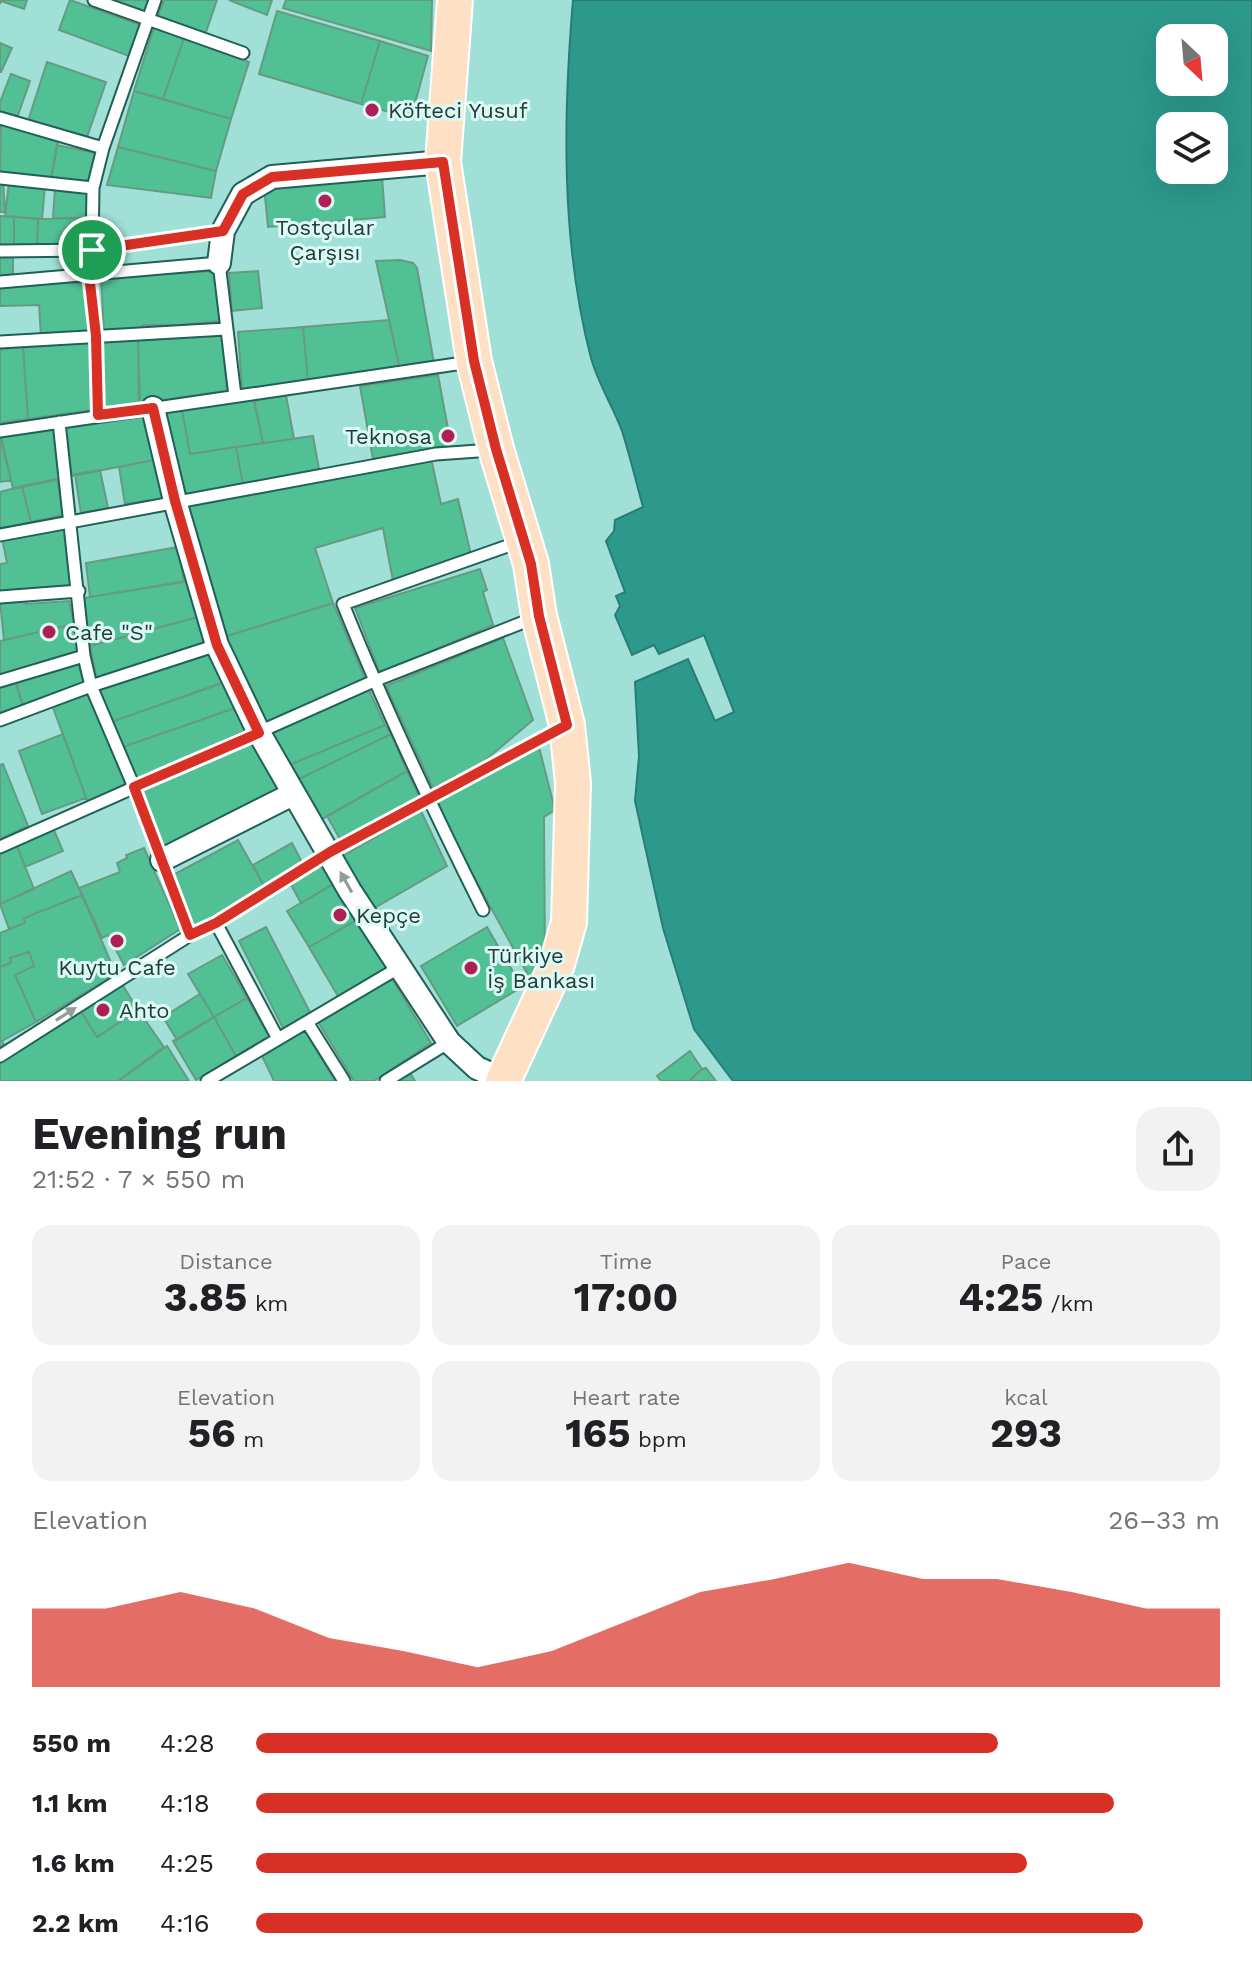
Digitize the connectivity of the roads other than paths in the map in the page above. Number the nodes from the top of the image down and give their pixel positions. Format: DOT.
graph roads {
  1 [pos="94,0"];
  2 [pos="155,0"];
  3 [pos="455,0"];
  4 [pos="148,20"];
  5 [pos="243,53"];
  6 [pos="0,118"];
  7 [pos="103,148"];
  8 [pos="443,162"];
  9 [pos="0,178"];
  10 [pos="93,188"];
  11 [pos="223,231"];
  12 [pos="92,250"];
  13 [pos="0,251"];
  14 [pos="219,263"];
  15 [pos="89,274"];
  16 [pos="0,282"];
  17 [pos="226,329"];
  18 [pos="96,336"];
  19 [pos="0,342"];
  20 [pos="474,361"];
  21 [pos="235,396"];
  22 [pos="153,408"];
  23 [pos="98,415"];
  24 [pos="59,422"];
  25 [pos="0,431"];
  26 [pos="496,449"];
  27 [pos="175,501"];
  28 [pos="71,520"];
  29 [pos="0,535"];
  30 [pos="522,541"];
  31 [pos="79,591"];
  32 [pos="0,597"];
  33 [pos="539,616"];
  34 [pos="217,645"];
  35 [pos="84,656"];
  36 [pos="0,681"];
  37 [pos="374,681"];
  38 [pos="91,686"];
  39 [pos="0,720"];
  40 [pos="567,725"];
  41 [pos="259,733"];
  42 [pos="134,787"];
  43 [pos="293,794"];
  44 [pos="429,801"];
  45 [pos="0,847"];
  46 [pos="330,852"];
  47 [pos="162,860"];
  48 [pos="483,910"];
  49 [pos="216,923"];
  50 [pos="190,935"];
  51 [pos="400,967"];
  52 [pos="307,1022"];
  53 [pos="277,1037"];
  54 [pos="449,1042"];
  55 [pos="0,1056"];
  56 [pos="503,1080"];
  57 [pos="207,1081"];
  58 [pos="344,1081"];
  59 [pos="386,1081"];
  1 -- 4 [label="lane"];
  2 -- 4 [label="lane"];
  3 -- 8 [label="main road"];
  4 -- 5 [label="lane"];
  4 -- 7 [label="lane"];
  6 -- 7 [label="lane"];
  7 -- 10 [label="lane"];
  8 -- 11 [label="street"];
  8 -- 20 [label="main road"];
  9 -- 10 [label="lane"];
  10 -- 12 [label="lane"];
  11 -- 12 [label="lane"];
  11 -- 14 [label="street"];
  12 -- 13 [label="lane"];
  12 -- 15 [label="lane"];
  14 -- 15 [label="lane"];
  14 -- 17 [label="lane"];
  15 -- 16 [label="lane"];
  15 -- 18 [label="lane"];
  17 -- 18 [label="lane"];
  17 -- 21 [label="lane"];
  18 -- 19 [label="lane"];
  18 -- 23 [label="lane"];
  20 -- 21 [label="lane"];
  20 -- 26 [label="main road"];
  21 -- 22 [label="lane"];
  22 -- 23 [label="lane"];
  22 -- 27 [label="street"];
  23 -- 24 [label="lane"];
  24 -- 25 [label="lane"];
  24 -- 28 [label="lane"];
  26 -- 27 [label="lane"];
  26 -- 30 [label="main road"];
  27 -- 28 [label="lane"];
  27 -- 34 [label="street"];
  28 -- 29 [label="lane"];
  28 -- 31 [label="lane"];
  30 -- 33 [label="main road"];
  30 -- 37 [label="lane"];
  31 -- 32 [label="lane"];
  31 -- 35 [label="lane"];
  33 -- 37 [label="lane"];
  33 -- 40 [label="main road"];
  34 -- 38 [label="lane"];
  34 -- 41 [label="street"];
  35 -- 36 [label="lane"];
  35 -- 38 [label="lane"];
  37 -- 41 [label="lane"];
  37 -- 44 [label="lane"];
  38 -- 39 [label="lane"];
  38 -- 42 [label="lane"];
  40 -- 44 [label="lane"];
  40 -- 56 [label="main road"];
  41 -- 42 [label="lane"];
  41 -- 43 [label="street"];
  42 -- 45 [label="lane"];
  42 -- 47 [label="lane"];
  43 -- 46 [label="street"];
  43 -- 47 [label="street"];
  44 -- 46 [label="lane"];
  44 -- 48 [label="lane"];
  46 -- 49 [label="lane"];
  51 -- 46 [label="street, one-way"];
  47 -- 50 [label="lane"];
  49 -- 50 [label="lane"];
  49 -- 53 [label="lane"];
  55 -- 50 [label="lane, one-way"];
  51 -- 52 [label="lane"];
  51 -- 54 [label="street"];
  52 -- 53 [label="lane"];
  52 -- 58 [label="lane"];
  53 -- 57 [label="lane"];
  54 -- 56 [label="street"];
  54 -- 59 [label="lane"];
}
